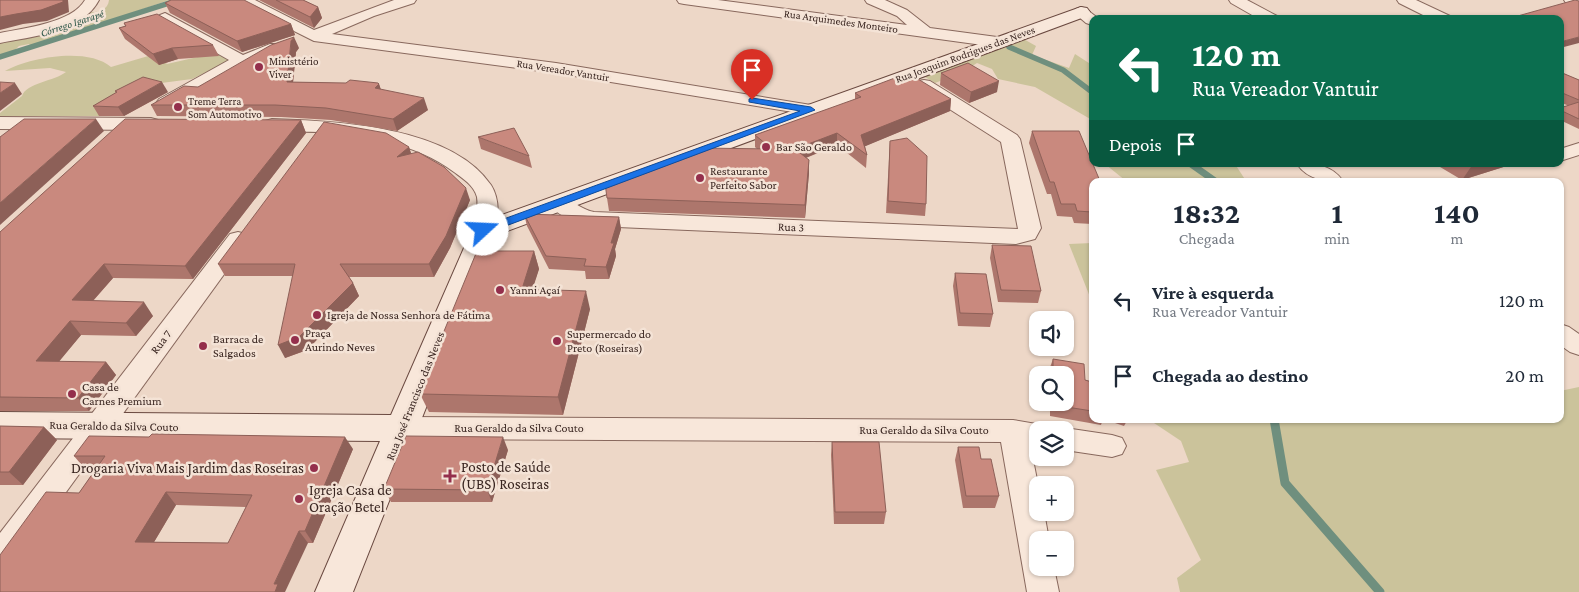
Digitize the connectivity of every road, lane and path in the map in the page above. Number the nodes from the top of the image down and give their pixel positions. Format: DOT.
graph roads {
  1 [pos="92,0"];
  2 [pos="243,0"];
  3 [pos="409,0"];
  4 [pos="684,0"];
  5 [pos="872,0"];
  6 [pos="892,0"];
  7 [pos="1062,0"];
  8 [pos="1236,0"];
  9 [pos="1404,0"];
  10 [pos="1571,0"];
  11 [pos="1579,3"];
  12 [pos="902,14"];
  13 [pos="1264,15"];
  14 [pos="1436,15"];
  15 [pos="1087,16"];
  16 [pos="165,18"];
  17 [pos="926,33"];
  18 [pos="314,36"];
  19 [pos="0,38"];
  20 [pos="997,42"];
  21 [pos="242,61"];
  22 [pos="907,74"];
  23 [pos="811,110"];
  24 [pos="0,123"];
  25 [pos="128,124"];
  26 [pos="168,124"];
  27 [pos="257,125"];
  28 [pos="323,126"];
  29 [pos="105,143"];
  30 [pos="306,149"];
  31 [pos="1579,149"];
  32 [pos="1564,154"];
  33 [pos="1312,167"];
  34 [pos="1328,178"];
  35 [pos="559,203"];
  36 [pos="253,219"];
  37 [pos="483,230"];
  38 [pos="1564,336"];
  39 [pos="1579,346"];
  40 [pos="0,425"];
  41 [pos="98,426"];
  42 [pos="402,428"];
  43 [pos="1025,433"];
  44 [pos="1074,440"];
  45 [pos="1112,446"];
  46 [pos="1035,531"];
  47 [pos="0,558"];
  48 [pos="1040,576"];
  49 [pos="334,592"];
  50 [pos="1043,592"];
  1 -- 19 [label="street"];
  2 -- 18 [label="street"];
  3 -- 18 [label="street"];
  4 -- 17 [label="street, Rua Arquimedes Monteiro"];
  5 -- 12 [label="street"];
  6 -- 12 [label="street"];
  7 -- 15 [label="street"];
  8 -- 13 [label="street"];
  9 -- 14 [label="street"];
  10 -- 11 [label="street"];
  12 -- 17 [label="street"];
  15 -- 20 [label="street, Rua Joaquim Rodrigues das Neves"];
  16 -- 21 [label="street"];
  17 -- 20 [label="street, Rua Arquimedes Monteiro"];
  18 -- 21 [label="street"];
  18 -- 23 [label="street, Rua Vereador Vantuir"];
  20 -- 22 [label="street, Rua Joaquim Rodrigues das Neves"];
  21 -- 25 [label="street"];
  22 -- 23 [label="street, Rua Joaquim Rodrigues das Neves"];
  22 -- 35 [label="street, Rua 3"];
  23 -- 35 [label="street, Rua Joaquim Rodrigues das Neves"];
  24 -- 25 [label="street"];
  25 -- 26 [label="street"];
  25 -- 29 [label="street"];
  27 -- 28 [label="street, Rua José Francisco das Neves"];
  28 -- 30 [label="street"];
  28 -- 37 [label="street, Rua José Francisco das Neves"];
  31 -- 32 [label="street"];
  33 -- 34 [label="street"];
  35 -- 37 [label="street, Rua Joaquim Rodrigues das Neves"];
  36 -- 41 [label="street, Rua 7"];
  37 -- 42 [label="street, Rua José Francisco das Neves"];
  38 -- 39 [label="street"];
  40 -- 41 [label="street, Rua Geraldo da Silva Couto"];
  41 -- 42 [label="street, Rua Geraldo da Silva Couto"];
  41 -- 47 [label="street, Rua 7"];
  42 -- 43 [label="street, Rua Geraldo da Silva Couto"];
  42 -- 49 [label="street, Rua José Francisco das Neves"];
  43 -- 46 [label="street"];
  44 -- 45 [label="street"];
  48 -- 50 [label="street"];
}
